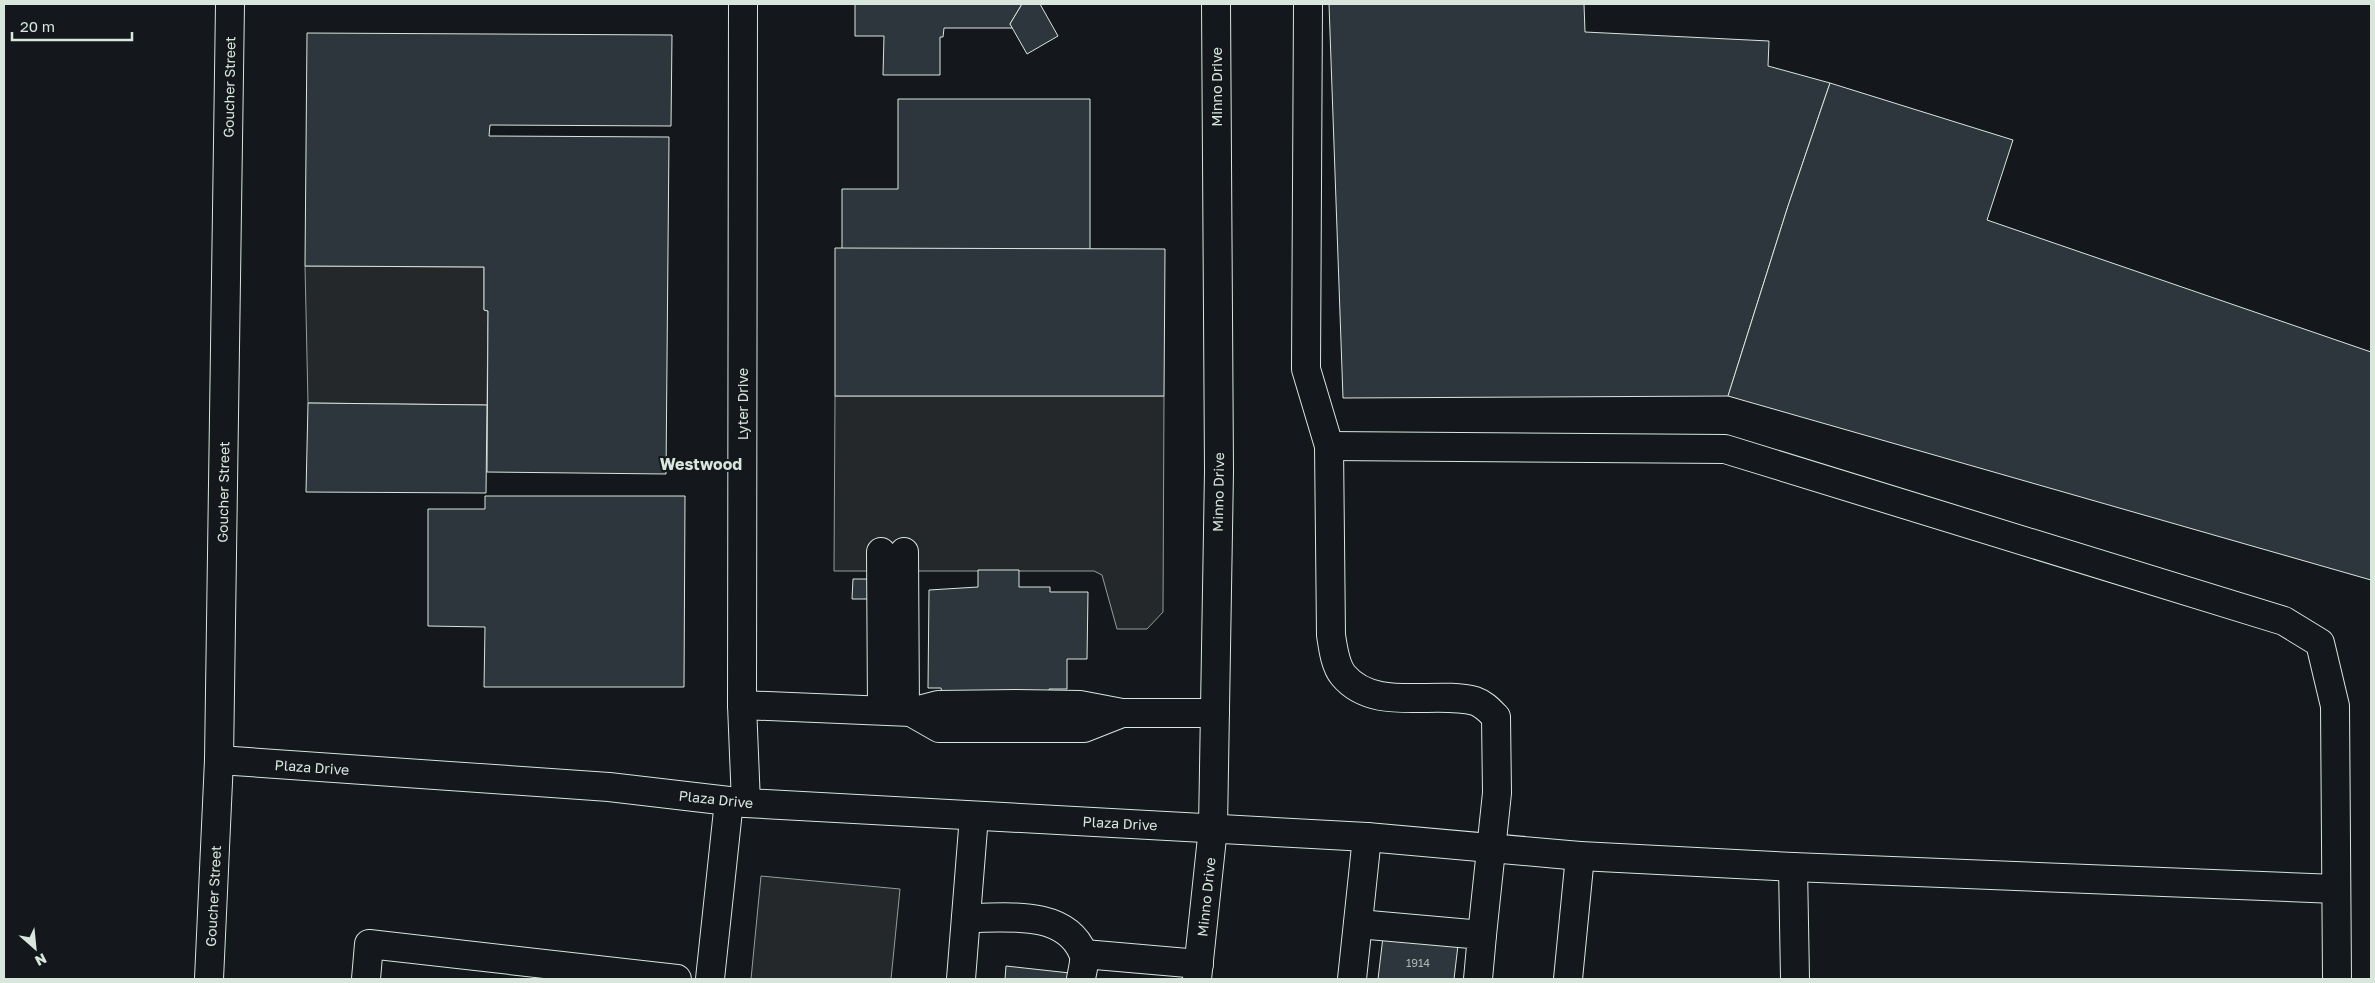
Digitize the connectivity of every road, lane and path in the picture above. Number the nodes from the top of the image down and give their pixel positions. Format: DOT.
graph roads {
  1 [pos="230,4"];
  2 [pos="743,4"];
  3 [pos="1216,4"];
  4 [pos="1308,4"];
  5 [pos="1329,446"];
  6 [pos="892,552"];
  7 [pos="742,705"];
  8 [pos="899,711"];
  9 [pos="1215,713"];
  10 [pos="219,760"];
  11 [pos="738,802"];
  12 [pos="974,816"];
  13 [pos="1213,828"];
  14 [pos="1367,837"];
  15 [pos="1492,847"];
  16 [pos="1580,856"];
  17 [pos="1794,867"];
  18 [pos="2336,889"];
  19 [pos="966,918"];
  20 [pos="1358,924"];
  21 [pos="1482,935"];
  22 [pos="1095,967"];
  23 [pos="1198,972"];
  24 [pos="209,979"];
  25 [pos="366,979"];
  26 [pos="677,979"];
  27 [pos="710,979"];
  28 [pos="961,979"];
  29 [pos="1352,979"];
  30 [pos="1478,979"];
  31 [pos="1568,979"];
  32 [pos="1795,979"];
  33 [pos="2338,979"];
  1 -- 10 [label="street, Goucher Street"];
  2 -- 7 [label="street, Lyter Drive"];
  3 -- 9 [label="street, Minno Drive"];
  4 -- 5 [label="street"];
  5 -- 15 [label="street"];
  5 -- 18 [label="street"];
  6 -- 8 [label="street"];
  7 -- 8 [label="street"];
  7 -- 11 [label="street, Lyter Drive"];
  8 -- 9 [label="street"];
  9 -- 13 [label="street, Minno Drive"];
  10 -- 11 [label="street, Plaza Drive"];
  10 -- 24 [label="street, Goucher Street"];
  11 -- 12 [label="street, Plaza Drive"];
  11 -- 27 [label="street, Lyter Drive"];
  12 -- 13 [label="street, Plaza Drive"];
  12 -- 19 [label="street"];
  13 -- 14 [label="street, Plaza Drive"];
  13 -- 23 [label="street, Minno Drive"];
  14 -- 15 [label="street, Plaza Drive"];
  14 -- 20 [label="street"];
  15 -- 16 [label="street, Plaza Drive"];
  15 -- 21 [label="street"];
  16 -- 17 [label="street, Plaza Drive"];
  16 -- 31 [label="street"];
  17 -- 18 [label="street, Plaza Drive"];
  17 -- 32 [label="street"];
  18 -- 33 [label="street"];
  19 -- 22 [label="street"];
  19 -- 28 [label="street"];
  20 -- 21 [label="street"];
  20 -- 29 [label="street"];
  21 -- 30 [label="street"];
  22 -- 23 [label="street"];
  25 -- 26 [label="street"];
}
